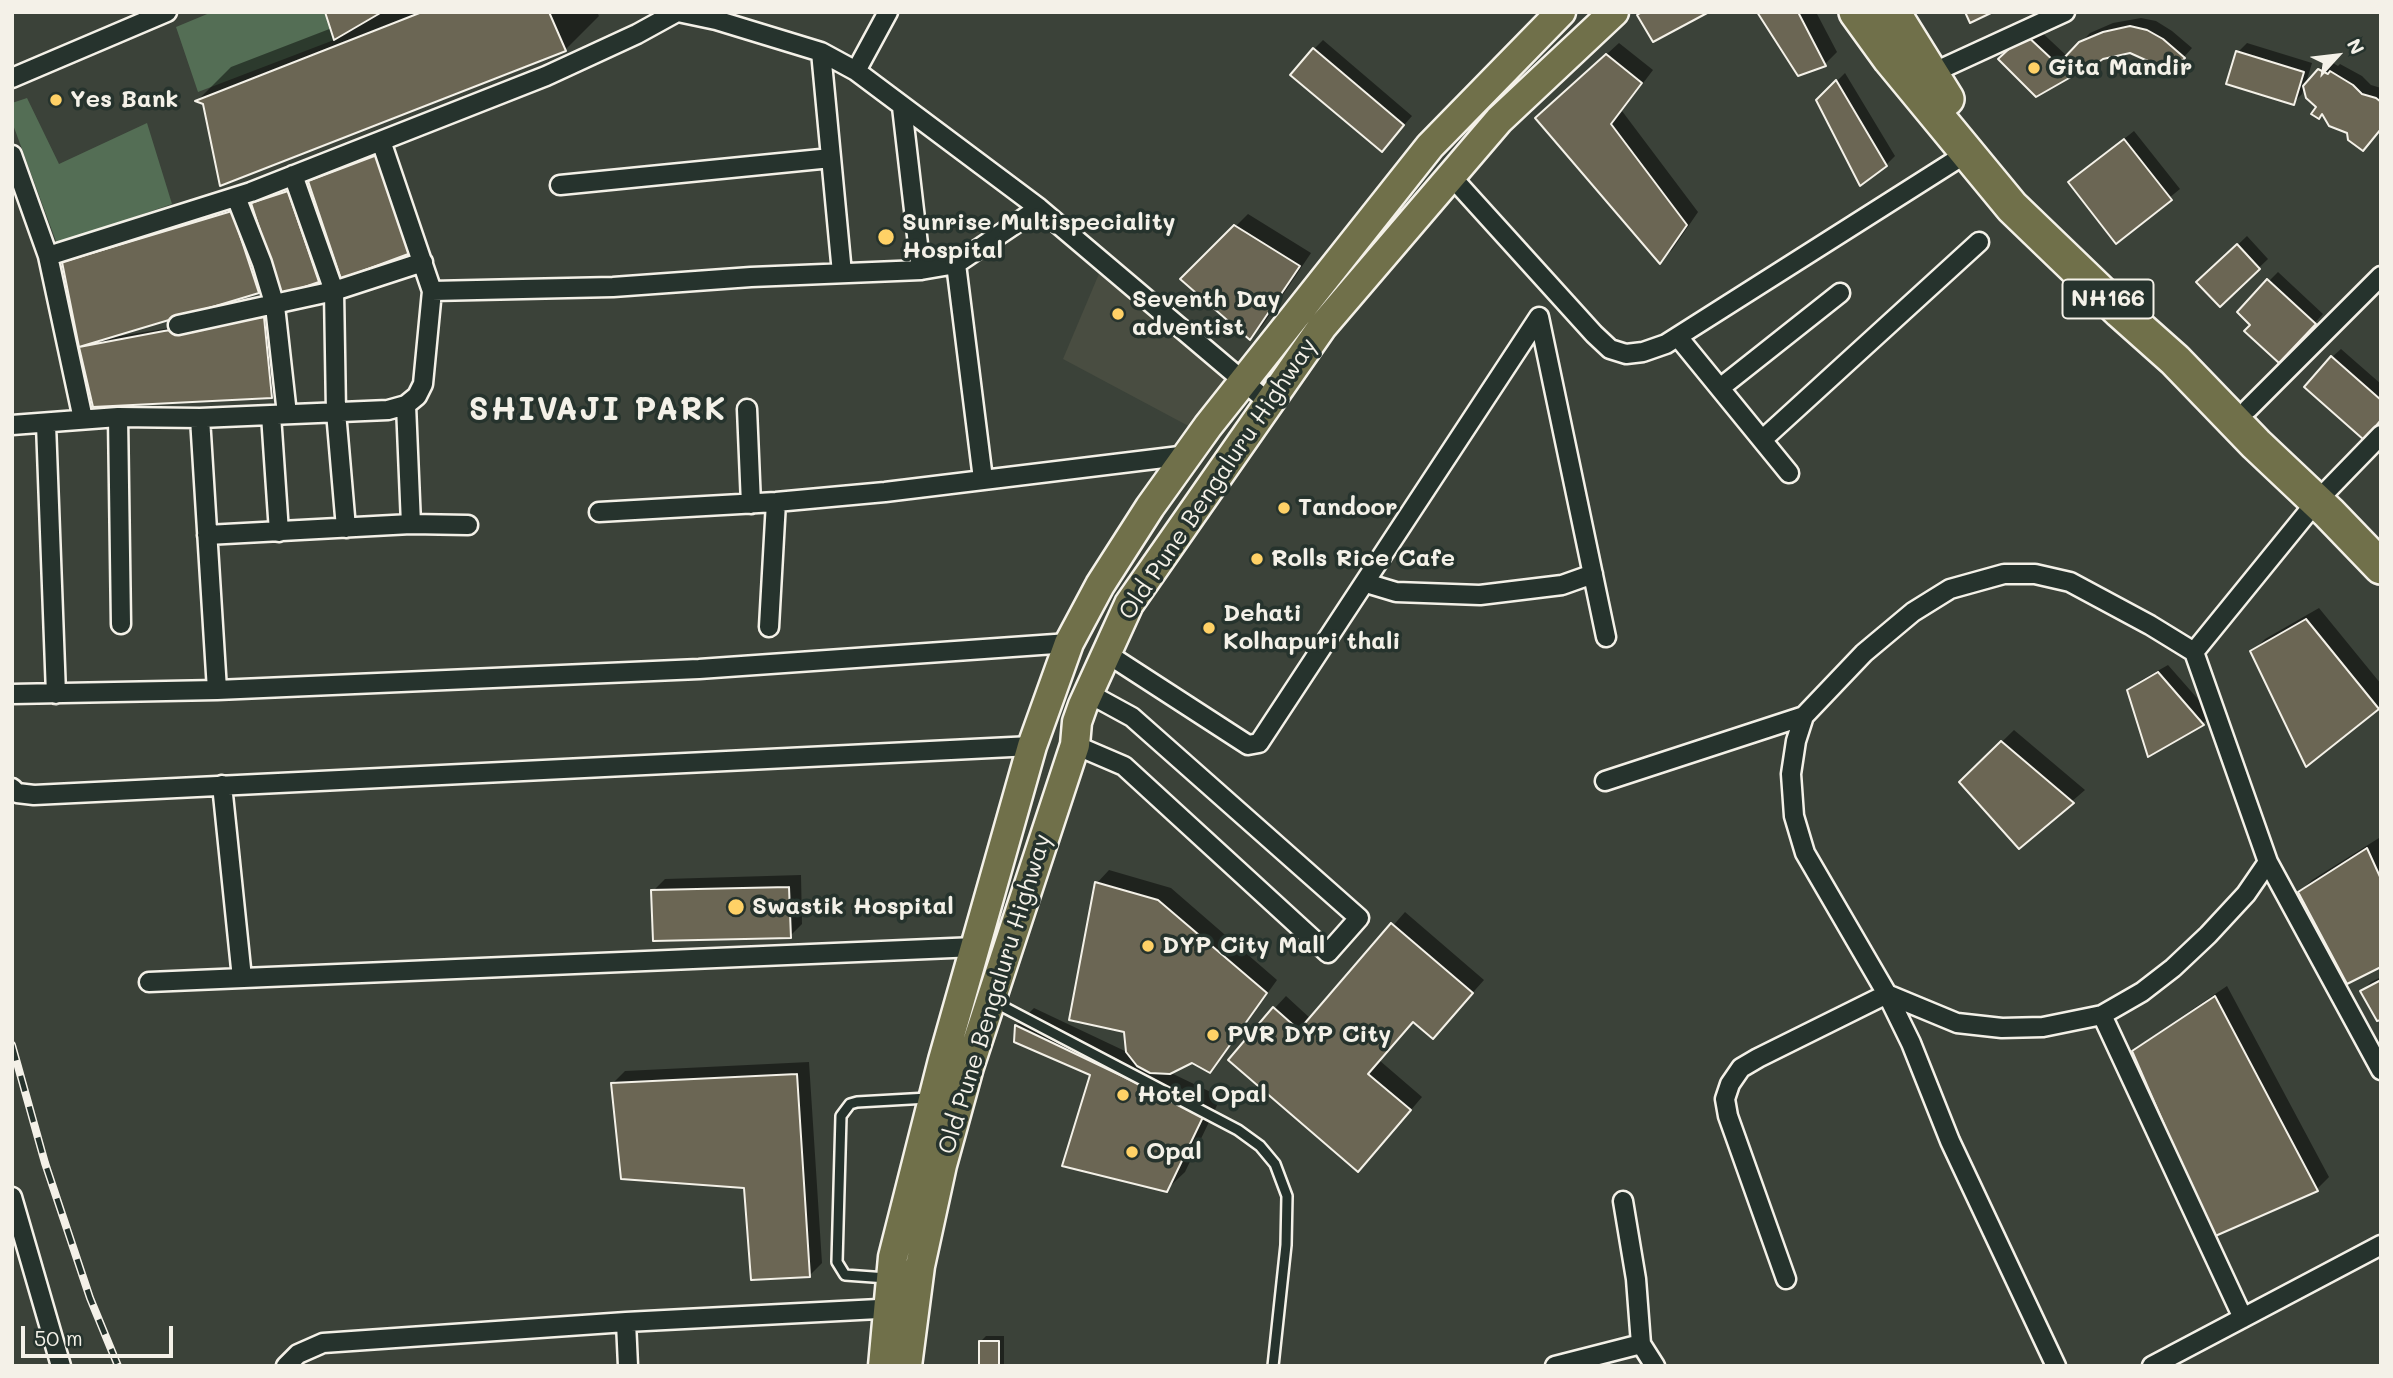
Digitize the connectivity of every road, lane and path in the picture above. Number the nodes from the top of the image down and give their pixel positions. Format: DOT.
graph roads {
  1 [pos="167,12"];
  2 [pos="678,12"];
  3 [pos="888,12"];
  4 [pos="1561,12"];
  5 [pos="1614,12"];
  6 [pos="1856,12"];
  7 [pos="1893,12"];
  8 [pos="2064,12"];
  9 [pos="715,16"];
  10 [pos="821,52"];
  11 [pos="856,71"];
  12 [pos="1930,74"];
  13 [pos="12,78"];
  14 [pos="902,107"];
  15 [pos="382,141"];
  16 [pos="1967,153"];
  17 [pos="12,155"];
  18 [pos="831,158"];
  19 [pos="293,175"];
  20 [pos="1450,175"];
  21 [pos="560,185"];
  22 [pos="236,197"];
  23 [pos="1039,208"];
  24 [pos="1979,242"];
  25 [pos="48,256"];
  26 [pos="423,261"];
  27 [pos="956,264"];
  28 [pos="921,270"];
  29 [pos="842,273"];
  30 [pos="2381,276"];
  31 [pos="334,291"];
  32 [pos="432,291"];
  33 [pos="1840,293"];
  34 [pos="274,303"];
  35 [pos="178,325"];
  36 [pos="1678,337"];
  37 [pos="1243,382"];
  38 [pos="1720,388"];
  39 [pos="1268,402"];
  40 [pos="406,405"];
  41 [pos="747,409"];
  42 [pos="2248,409"];
  43 [pos="336,412"];
  44 [pos="279,414"];
  45 [pos="118,417"];
  46 [pos="200,418"];
  47 [pos="83,419"];
  48 [pos="46,424"];
  49 [pos="12,425"];
  50 [pos="2381,435"];
  51 [pos="1762,440"];
  52 [pos="1188,455"];
  53 [pos="1788,473"];
  54 [pos="983,479"];
  55 [pos="2324,495"];
  56 [pos="776,502"];
  57 [pos="751,504"];
  58 [pos="599,512"];
  59 [pos="411,524"];
  60 [pos="468,525"];
  61 [pos="346,528"];
  62 [pos="279,532"];
  63 [pos="207,536"];
  64 [pos="2381,540"];
  65 [pos="2381,567"];
  66 [pos="1593,574"];
  67 [pos="1366,583"];
  68 [pos="121,624"];
  69 [pos="769,627"];
  70 [pos="1606,637"];
  71 [pos="1069,643"];
  72 [pos="2194,652"];
  73 [pos="1106,653"];
  74 [pos="218,690"];
  75 [pos="1088,693"];
  76 [pos="12,694"];
  77 [pos="56,694"];
  78 [pos="1804,716"];
  79 [pos="1075,745"];
  80 [pos="1032,746"];
  81 [pos="1605,781"];
  82 [pos="222,785"];
  83 [pos="12,788"];
  84 [pos="2268,862"];
  85 [pos="976,947"];
  86 [pos="242,978"];
  87 [pos="149,982"];
  88 [pos="1887,994"];
  89 [pos="990,999"];
  90 [pos="2102,1015"];
  91 [pos="2381,1070"];
  92 [pos="933,1098"];
  93 [pos="12,1197"];
  94 [pos="1623,1201"];
  95 [pos="2381,1245"];
  96 [pos="891,1278"];
  97 [pos="1786,1279"];
  98 [pos="901,1308"];
  99 [pos="2243,1318"];
  100 [pos="626,1322"];
  101 [pos="1641,1344"];
  102 [pos="61,1366"];
  103 [pos="286,1366"];
  104 [pos="628,1366"];
  105 [pos="883,1366"];
  106 [pos="907,1366"];
  107 [pos="1273,1366"];
  108 [pos="1555,1366"];
  109 [pos="1655,1366"];
  110 [pos="2056,1366"];
  111 [pos="2152,1366"];
  1 -- 13 [label="street"];
  2 -- 9 [label="street"];
  2 -- 15 [label="street"];
  3 -- 11 [label="street"];
  4 -- 37 [label="main road, Old Pune Bengaluru Highway"];
  5 -- 20 [label="main road, Old Pune Bengaluru Highway"];
  6 -- 16 [label="highway, NH166"];
  7 -- 12 [label="highway, NH166"];
  8 -- 12 [label="street"];
  9 -- 10 [label="street"];
  10 -- 11 [label="street"];
  10 -- 18 [label="street"];
  11 -- 14 [label="street"];
  12 -- 42 [label="highway, NH166"];
  14 -- 23 [label="street"];
  14 -- 28 [label="street"];
  15 -- 19 [label="street"];
  15 -- 26 [label="street"];
  16 -- 36 [label="street"];
  16 -- 55 [label="highway, NH166"];
  17 -- 25 [label="street"];
  18 -- 21 [label="street"];
  18 -- 29 [label="street"];
  19 -- 22 [label="street"];
  19 -- 31 [label="street"];
  20 -- 36 [label="street"];
  20 -- 39 [label="main road, Old Pune Bengaluru Highway"];
  22 -- 25 [label="street"];
  22 -- 34 [label="street"];
  23 -- 27 [label="street"];
  23 -- 37 [label="street"];
  24 -- 51 [label="street"];
  25 -- 47 [label="street"];
  26 -- 31 [label="street"];
  26 -- 32 [label="street"];
  27 -- 28 [label="street"];
  27 -- 54 [label="street"];
  28 -- 29 [label="street"];
  29 -- 32 [label="street"];
  30 -- 42 [label="street"];
  31 -- 34 [label="street"];
  31 -- 43 [label="street"];
  32 -- 40 [label="street"];
  33 -- 38 [label="street"];
  34 -- 35 [label="street"];
  34 -- 44 [label="street"];
  36 -- 38 [label="street"];
  37 -- 39 [label="street"];
  37 -- 52 [label="main road, Old Pune Bengaluru Highway"];
  38 -- 51 [label="street"];
  39 -- 73 [label="main road, Old Pune Bengaluru Highway"];
  40 -- 43 [label="street"];
  40 -- 59 [label="street"];
  41 -- 57 [label="street"];
  42 -- 55 [label="highway, NH166"];
  43 -- 44 [label="street"];
  43 -- 61 [label="street"];
  44 -- 46 [label="street"];
  44 -- 62 [label="street"];
  45 -- 46 [label="street"];
  45 -- 47 [label="street"];
  45 -- 68 [label="street"];
  46 -- 63 [label="street"];
  47 -- 48 [label="street"];
  48 -- 49 [label="street"];
  48 -- 77 [label="street"];
  50 -- 55 [label="street"];
  51 -- 53 [label="street"];
  52 -- 54 [label="street"];
  52 -- 71 [label="main road, Old Pune Bengaluru Highway"];
  54 -- 56 [label="street"];
  55 -- 64 [label="highway, NH166"];
  55 -- 65 [label="highway, NH166"];
  55 -- 72 [label="street"];
  56 -- 57 [label="street"];
  56 -- 69 [label="street"];
  57 -- 58 [label="street"];
  59 -- 60 [label="street"];
  59 -- 61 [label="street"];
  61 -- 62 [label="street"];
  62 -- 63 [label="street"];
  63 -- 74 [label="street"];
  66 -- 67 [label="street"];
  66 -- 67 [label="street"];
  66 -- 70 [label="street"];
  67 -- 73 [label="street"];
  71 -- 74 [label="street"];
  71 -- 80 [label="main road, Old Pune Bengaluru Highway"];
  72 -- 78 [label="street"];
  72 -- 84 [label="street"];
  73 -- 75 [label="main road, Old Pune Bengaluru Highway"];
  74 -- 77 [label="street"];
  75 -- 79 [label="main road, Old Pune Bengaluru Highway"];
  75 -- 79 [label="street"];
  76 -- 77 [label="street"];
  78 -- 81 [label="street"];
  78 -- 88 [label="street"];
  79 -- 89 [label="main road, Old Pune Bengaluru Highway"];
  80 -- 82 [label="street"];
  80 -- 85 [label="main road, Old Pune Bengaluru Highway"];
  82 -- 83 [label="street"];
  82 -- 86 [label="street"];
  84 -- 90 [label="street"];
  84 -- 91 [label="street"];
  85 -- 86 [label="street"];
  85 -- 92 [label="main road, Old Pune Bengaluru Highway"];
  86 -- 87 [label="street"];
  88 -- 90 [label="street"];
  88 -- 97 [label="street"];
  88 -- 110 [label="street"];
  89 -- 98 [label="main road, Old Pune Bengaluru Highway"];
  89 -- 107 [label="lane"];
  90 -- 99 [label="street"];
  92 -- 96 [label="main road, Old Pune Bengaluru Highway"];
  92 -- 96 [label="lane"];
  93 -- 102 [label="street"];
  94 -- 101 [label="street"];
  95 -- 99 [label="street"];
  96 -- 98 [label="main road, Old Pune Bengaluru Highway"];
  98 -- 100 [label="street"];
  98 -- 105 [label="main road, Old Pune Bengaluru Highway"];
  98 -- 106 [label="main road, Old Pune Bengaluru Highway"];
  99 -- 111 [label="street"];
  100 -- 103 [label="street"];
  100 -- 104 [label="street"];
  101 -- 108 [label="street"];
  101 -- 109 [label="street"];
}
